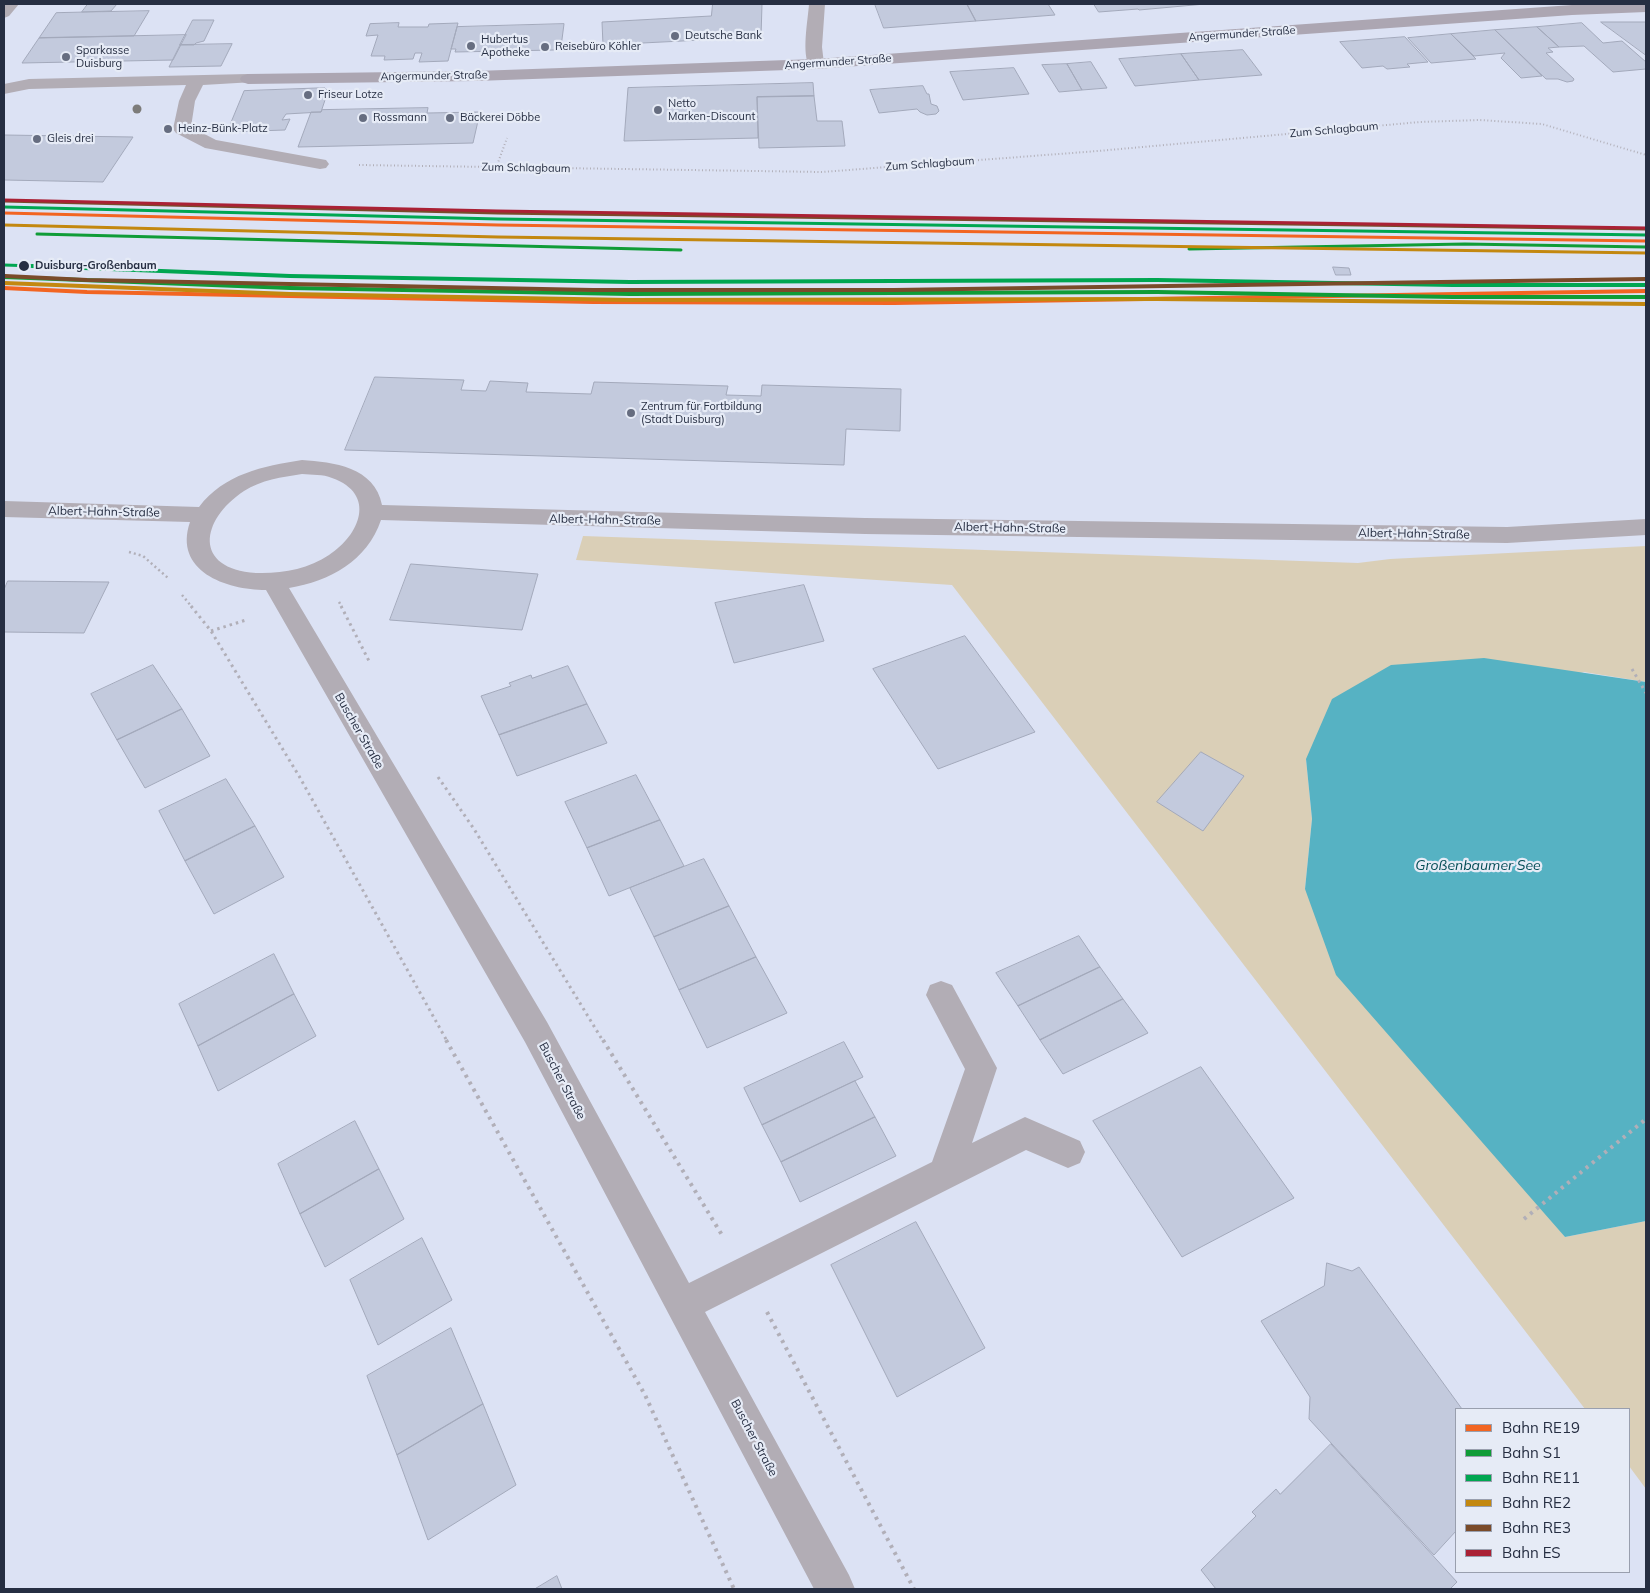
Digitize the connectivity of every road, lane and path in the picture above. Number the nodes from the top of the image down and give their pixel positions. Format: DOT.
graph roads {
  1 [pos="11,4"];
  2 [pos="817,4"];
  3 [pos="1646,7"];
  4 [pos="4,13"];
  5 [pos="816,64"];
  6 [pos="4,77"];
  7 [pos="248,79"];
  8 [pos="197,80"];
  9 [pos="29,84"];
  10 [pos="4,89"];
  11 [pos="507,138"];
  12 [pos="1646,155"];
  13 [pos="320,164"];
  14 [pos="496,168"];
  15 [pos="4,509"];
  16 [pos="373,512"];
  17 [pos="205,514"];
  18 [pos="1646,527"];
  19 [pos="126,551"];
  20 [pos="171,581"];
  21 [pos="273,582"];
  22 [pos="177,588"];
  23 [pos="338,601"];
  24 [pos="370,662"];
  25 [pos="1632,669"];
  26 [pos="1646,694"];
  27 [pos="434,771"];
  28 [pos="941,995"];
  29 [pos="1646,1119"];
  30 [pos="1068,1152"];
  31 [pos="945,1173"];
  32 [pos="1524,1219"];
  33 [pos="746,1273"];
  34 [pos="682,1305"];
  35 [pos="734,1589"];
  36 [pos="835,1589"];
  37 [pos="914,1589"];
  1 -- 4 [label="street"];
  2 -- 5 [label="street"];
  3 -- 5 [label="main road, Angermunder Straße"];
  5 -- 7 [label="main road, Angermunder Straße"];
  6 -- 9 [label="street, Angermunder Straße"];
  7 -- 8 [label="street, Angermunder Straße"];
  8 -- 9 [label="street, Angermunder Straße"];
  8 -- 13 [label="street"];
  9 -- 10 [label="street, Angermunder Straße"];
  11 -- 14 [label="path"];
  12 -- 14 [label="path, Zum Schlagbaum"];
  13 -- 14 [label="path, Zum Schlagbaum"];
  15 -- 17 [label="street, Albert-Hahn-Straße"];
  16 -- 17 [label="street"];
  16 -- 18 [label="street, Albert-Hahn-Straße"];
  16 -- 21 [label="street"];
  17 -- 21 [label="street"];
  19 -- 20 [label="path"];
  21 -- 34 [label="street, Buscher Straße"];
  22 -- 35 [label="path"];
  23 -- 24 [label="path"];
  25 -- 26 [label="path"];
  27 -- 33 [label="path"];
  28 -- 31 [label="street"];
  29 -- 32 [label="path"];
  30 -- 31 [label="street"];
  31 -- 33 [label="street"];
  33 -- 34 [label="street"];
  33 -- 37 [label="path"];
  34 -- 36 [label="street, Buscher Straße"];
}
